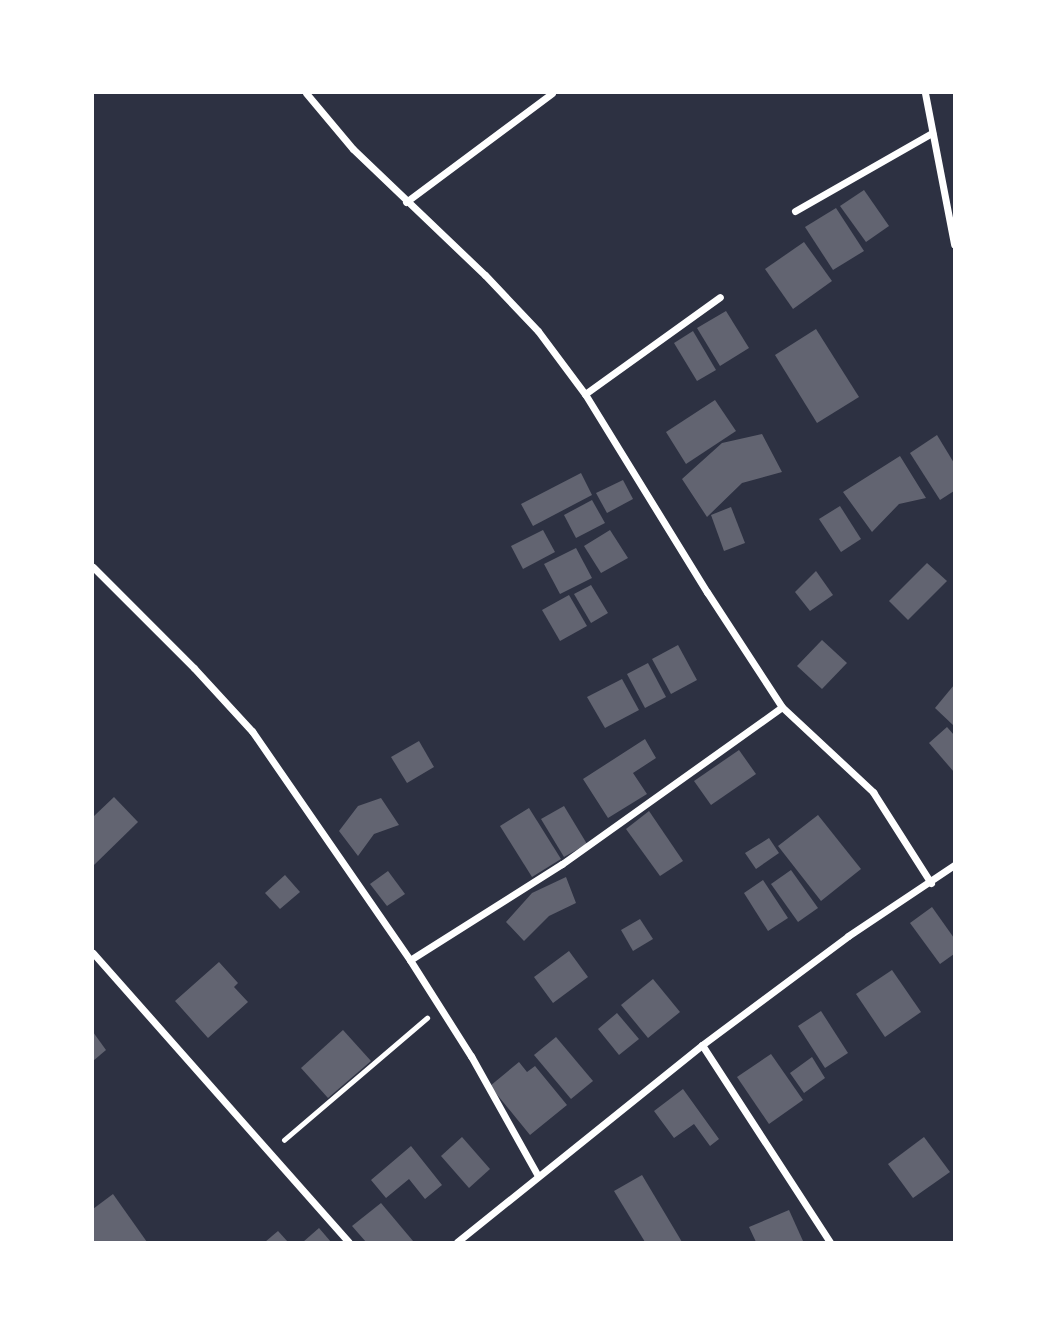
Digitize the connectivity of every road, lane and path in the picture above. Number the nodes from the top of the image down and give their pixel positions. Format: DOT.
graph roads {
  1 [pos="306,93"];
  2 [pos="552,93"];
  3 [pos="925,93"];
  4 [pos="932,134"];
  5 [pos="406,202"];
  6 [pos="795,211"];
  7 [pos="954,244"];
  8 [pos="720,297"];
  9 [pos="585,394"];
  10 [pos="93,567"];
  11 [pos="782,707"];
  12 [pos="954,865"];
  13 [pos="931,883"];
  14 [pos="93,953"];
  15 [pos="410,960"];
  16 [pos="438,1008"];
  17 [pos="702,1045"];
  18 [pos="270,1152"];
  19 [pos="538,1176"];
  20 [pos="349,1242"];
  21 [pos="457,1242"];
  22 [pos="830,1242"];
  1 -- 5 [label="street"];
  2 -- 5 [label="street"];
  3 -- 4 [label="street"];
  4 -- 6 [label="street"];
  4 -- 7 [label="street"];
  5 -- 9 [label="street"];
  8 -- 9 [label="street"];
  9 -- 11 [label="street"];
  10 -- 15 [label="street"];
  11 -- 13 [label="street"];
  11 -- 15 [label="street"];
  12 -- 13 [label="street"];
  13 -- 17 [label="street"];
  14 -- 18 [label="street"];
  15 -- 16 [label="street"];
  16 -- 18 [label="path"];
  16 -- 19 [label="street"];
  17 -- 19 [label="street"];
  17 -- 22 [label="street"];
  18 -- 20 [label="street"];
  19 -- 21 [label="street"];
}
